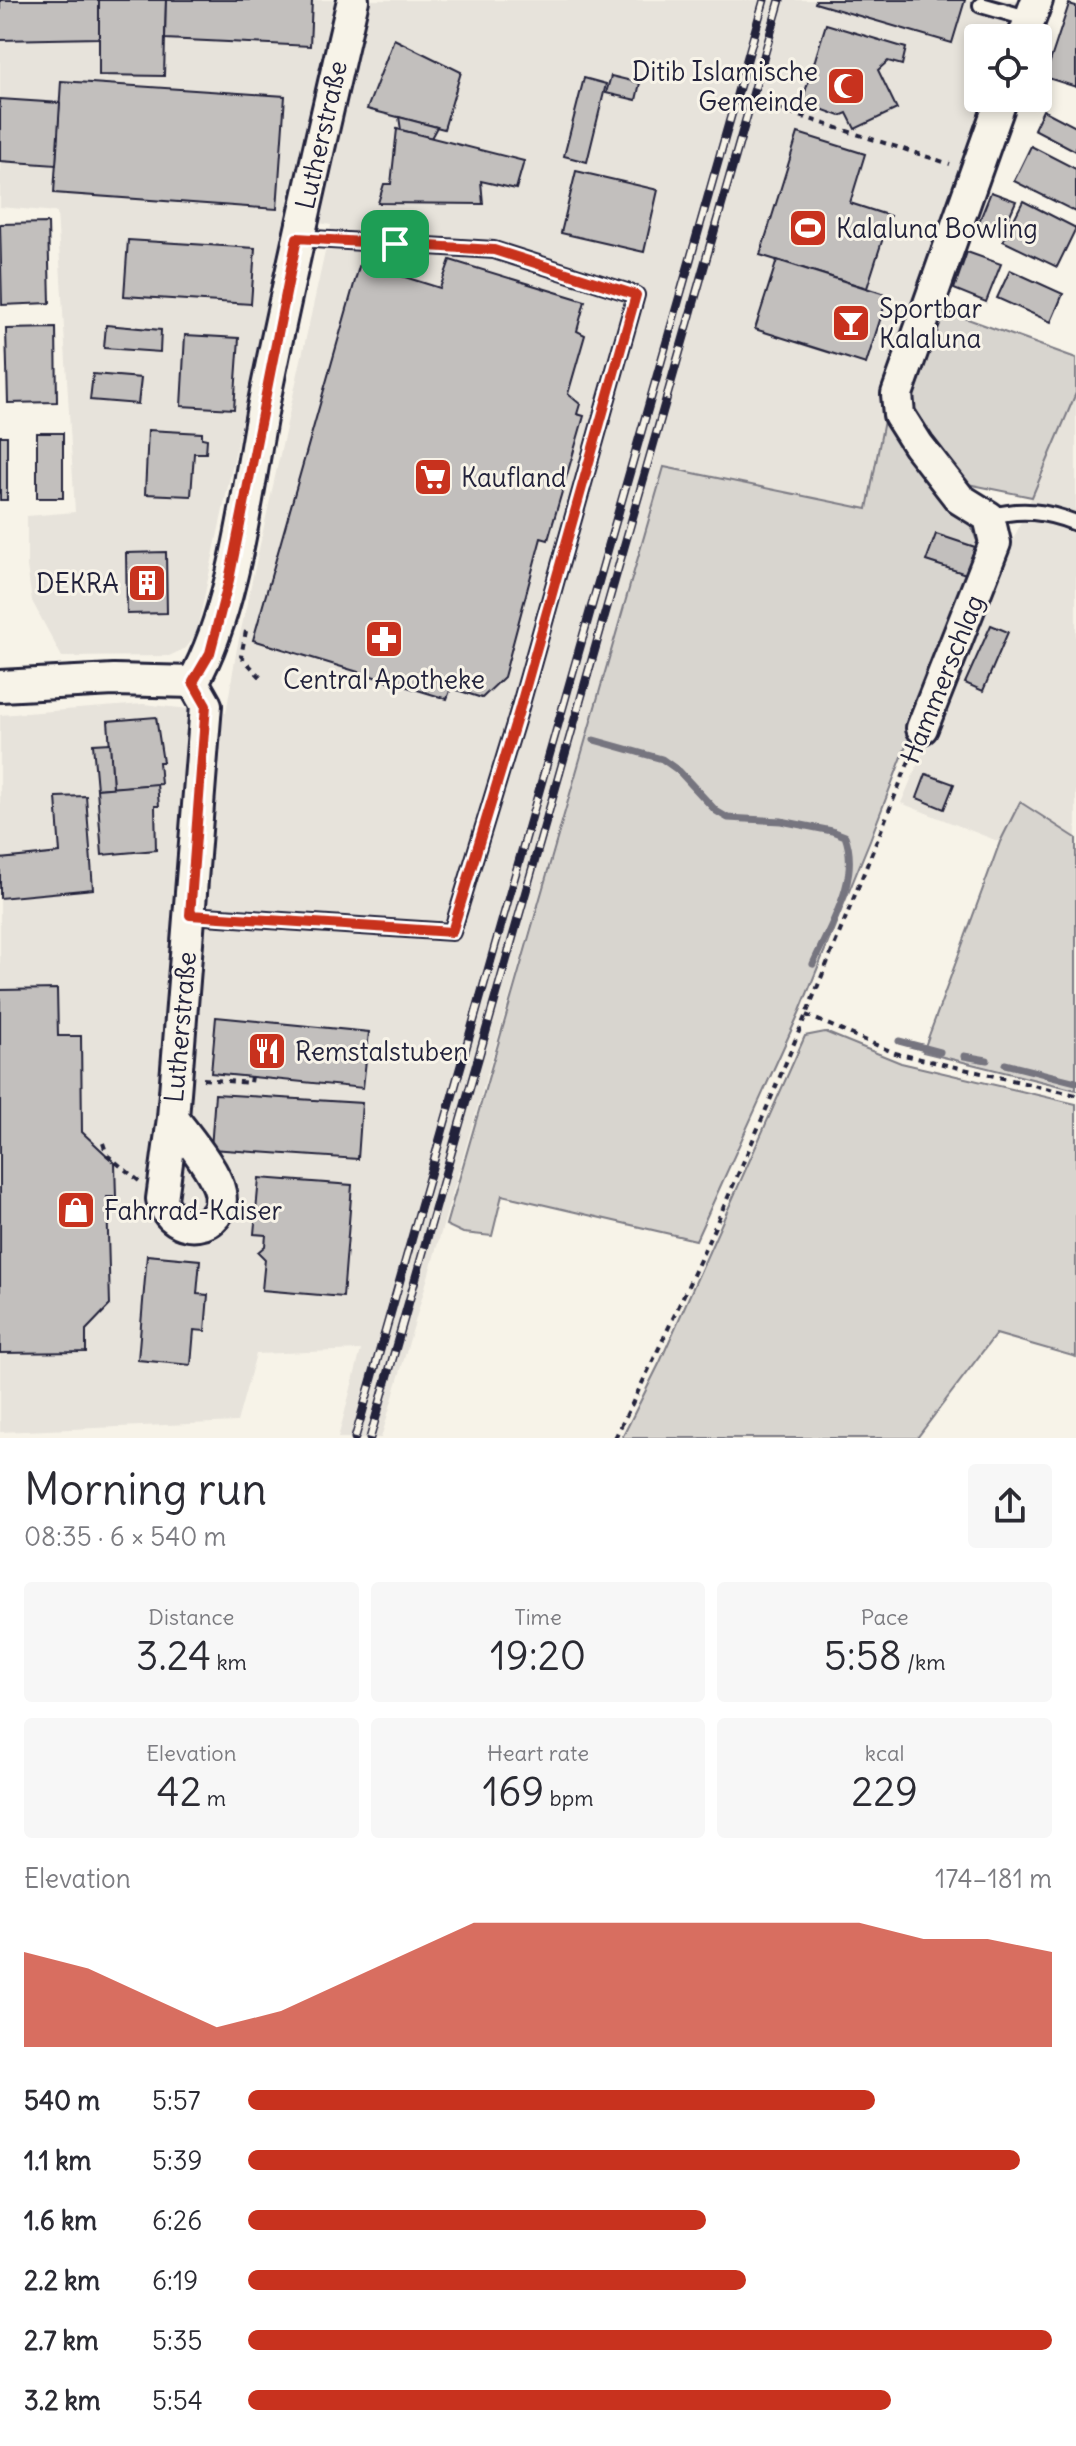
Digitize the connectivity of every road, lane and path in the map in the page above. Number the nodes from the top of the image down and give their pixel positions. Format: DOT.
graph roads {
  1 [pos="353,0"];
  2 [pos="981,5"];
  3 [pos="1030,19"];
  4 [pos="766,105"];
  5 [pos="997,112"];
  6 [pos="976,171"];
  7 [pos="297,238"];
  8 [pos="989,517"];
  9 [pos="1076,523"];
  10 [pos="193,682"];
  11 [pos="0,686"];
  12 [pos="922,728"];
  13 [pos="190,915"];
  14 [pos="806,1015"];
  15 [pos="251,1076"];
  16 [pos="176,1077"];
  17 [pos="1076,1095"];
  18 [pos="173,1118"];
  19 [pos="103,1143"];
  20 [pos="162,1199"];
  21 [pos="615,1438"];
  1 -- 7 [label="street, Lutherstraße"];
  2 -- 3 [label="lane"];
  4 -- 6 [label="path"];
  5 -- 6 [label="street"];
  6 -- 8 [label="street"];
  7 -- 10 [label="street, Lutherstraße"];
  7 -- 13 [label="lane"];
  8 -- 9 [label="lane"];
  8 -- 12 [label="street, Hammerschlag"];
  10 -- 11 [label="street"];
  10 -- 13 [label="street, Lutherstraße"];
  12 -- 14 [label="path, Hammerschlag"];
  13 -- 16 [label="street, Lutherstraße"];
  14 -- 17 [label="path"];
  14 -- 21 [label="path, Hammerschlag"];
  15 -- 16 [label="path"];
  16 -- 18 [label="street, Lutherstraße"];
  18 -- 20 [label="street, Lutherstraße"];
  18 -- 20 [label="street, Lutherstraße"];
  19 -- 20 [label="path"];
}
